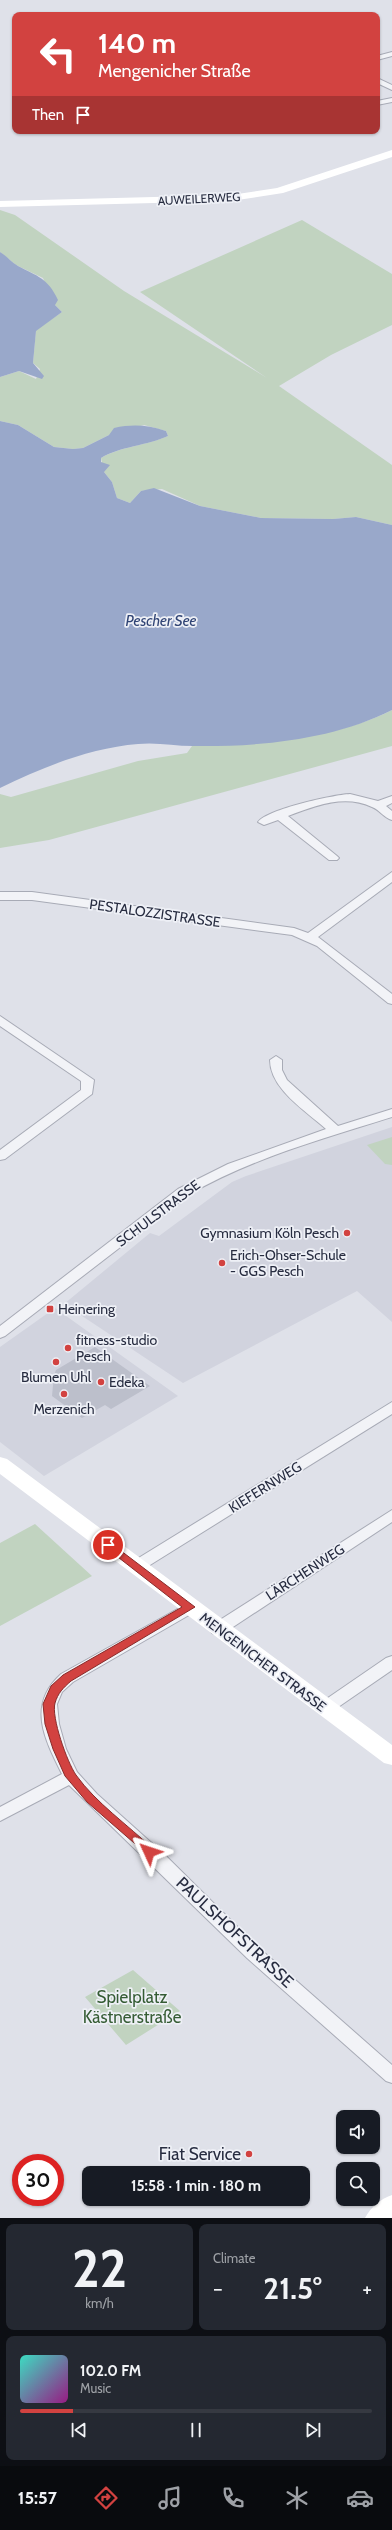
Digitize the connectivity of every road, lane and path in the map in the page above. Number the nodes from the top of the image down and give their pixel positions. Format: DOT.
graph roads {
  1 [pos="392,54"];
  2 [pos="380,57"];
  3 [pos="380,82"];
  4 [pos="392,88"];
  5 [pos="392,100"];
  6 [pos="380,103"];
  7 [pos="392,153"];
  8 [pos="0,204"];
  9 [pos="392,799"];
  10 [pos="378,805"];
  11 [pos="280,816"];
  12 [pos="392,817"];
  13 [pos="264,822"];
  14 [pos="333,858"];
  15 [pos="392,876"];
  16 [pos="0,896"];
  17 [pos="310,937"];
  18 [pos="392,1000"];
  19 [pos="0,1020"];
  20 [pos="276,1060"];
  21 [pos="392,1113"];
  22 [pos="336,1131"];
  23 [pos="0,1156"];
  24 [pos="0,1333"];
  25 [pos="392,1407"];
  26 [pos="0,1464"];
  27 [pos="392,1515"];
  28 [pos="137,1566"];
  29 [pos="190,1607"];
  30 [pos="218,1629"];
  31 [pos="392,1662"];
  32 [pos="325,1708"];
  33 [pos="392,1757"];
  34 [pos="71,1776"];
  35 [pos="0,1815"];
  36 [pos="392,2076"];
  37 [pos="392,2206"];
  38 [pos="378,2218"];
  1 -- 2 [label="street"];
  3 -- 4 [label="street"];
  5 -- 6 [label="street"];
  7 -- 8 [label="street, AUWEILERWEG"];
  9 -- 10 [label="street"];
  10 -- 11 [label="street"];
  10 -- 12 [label="street"];
  11 -- 13 [label="street"];
  11 -- 14 [label="street"];
  15 -- 17 [label="street"];
  16 -- 17 [label="street, PESTALOZZISTRASSE"];
  17 -- 18 [label="street"];
  19 -- 23 [label="street"];
  20 -- 22 [label="street"];
  21 -- 22 [label="street, SCHULSTRASSE"];
  22 -- 24 [label="street, SCHULSTRASSE"];
  25 -- 28 [label="street, KIEFERNWEG"];
  26 -- 28 [label="street, MENGENICHER STRASSE"];
  27 -- 30 [label="street, LÄRCHENWEG"];
  28 -- 29 [label="street, MENGENICHER STRASSE"];
  29 -- 30 [label="street, MENGENICHER STRASSE"];
  29 -- 34 [label="street, PAULSHOFSTRASSE"];
  30 -- 32 [label="street, MENGENICHER STRASSE"];
  31 -- 32 [label="street"];
  32 -- 33 [label="street, MENGENICHER STRASSE"];
  34 -- 35 [label="street"];
  34 -- 36 [label="street, PAULSHOFSTRASSE"];
  37 -- 38 [label="street"];
}
